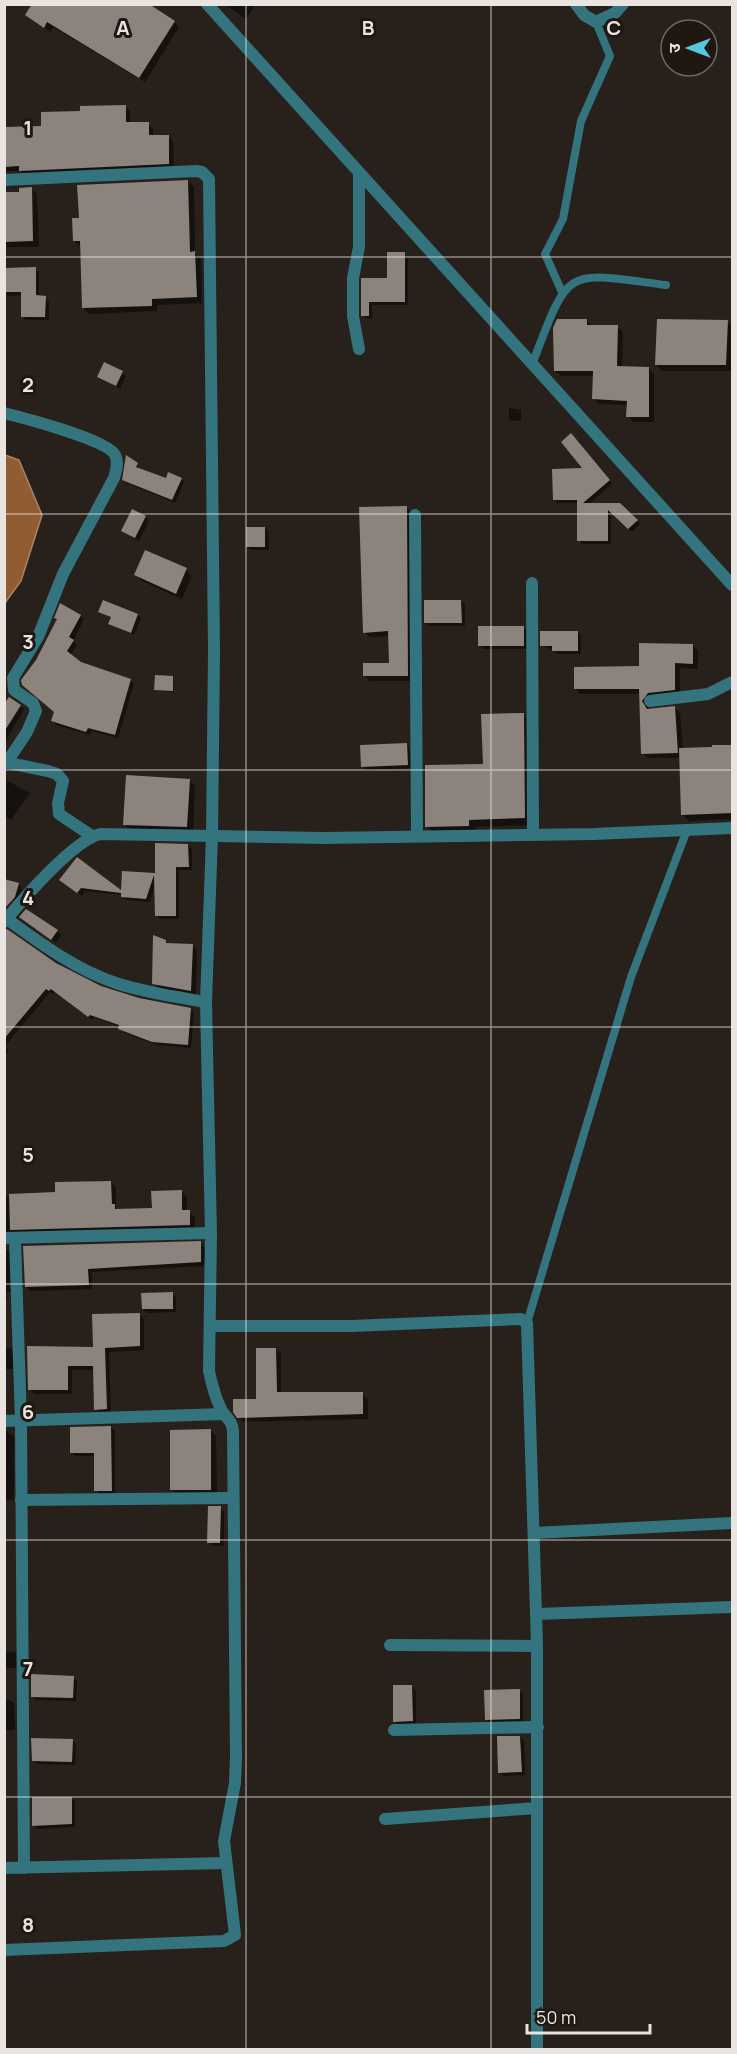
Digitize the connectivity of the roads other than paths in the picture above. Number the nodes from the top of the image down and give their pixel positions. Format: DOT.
graph roads {
  1 [pos="207,4"];
  2 [pos="576,4"];
  3 [pos="623,4"];
  4 [pos="596,22"];
  5 [pos="359,174"];
  6 [pos="4,180"];
  7 [pos="666,285"];
  8 [pos="562,292"];
  9 [pos="359,349"];
  10 [pos="533,363"];
  11 [pos="4,413"];
  12 [pos="415,515"];
  13 [pos="532,583"];
  14 [pos="732,585"];
  15 [pos="732,682"];
  16 [pos="650,701"];
  17 [pos="6,762"];
  18 [pos="732,828"];
  19 [pos="687,830"];
  20 [pos="533,834"];
  21 [pos="92,836"];
  22 [pos="212,836"];
  23 [pos="417,836"];
  24 [pos="6,920"];
  25 [pos="206,1002"];
  26 [pos="210,1233"];
  27 [pos="10,1238"];
  28 [pos="527,1323"];
  29 [pos="211,1326"];
  30 [pos="224,1414"];
  31 [pos="4,1421"];
  32 [pos="21,1421"];
  33 [pos="233,1498"];
  34 [pos="21,1500"];
  35 [pos="732,1523"];
  36 [pos="534,1533"];
  37 [pos="732,1607"];
  38 [pos="537,1614"];
  39 [pos="390,1645"];
  40 [pos="537,1646"];
  41 [pos="538,1727"];
  42 [pos="394,1730"];
  43 [pos="537,1808"];
  44 [pos="386,1819"];
  45 [pos="226,1863"];
  46 [pos="4,1868"];
  47 [pos="24,1868"];
  48 [pos="4,1950"];
  49 [pos="537,2049"];
  1 -- 5 [label="street"];
  2 -- 4 [label="street"];
  3 -- 4 [label="street"];
  4 -- 8 [label="lane"];
  5 -- 9 [label="street"];
  5 -- 10 [label="street"];
  6 -- 22 [label="street"];
  7 -- 8 [label="lane"];
  8 -- 10 [label="lane"];
  10 -- 14 [label="street"];
  11 -- 17 [label="street"];
  12 -- 23 [label="street"];
  13 -- 20 [label="street"];
  15 -- 16 [label="street"];
  17 -- 21 [label="street"];
  18 -- 19 [label="street"];
  19 -- 20 [label="street"];
  19 -- 28 [label="lane"];
  20 -- 23 [label="street"];
  21 -- 22 [label="street"];
  21 -- 24 [label="street"];
  22 -- 23 [label="street"];
  22 -- 25 [label="street"];
  24 -- 25 [label="street"];
  25 -- 26 [label="street"];
  26 -- 27 [label="street"];
  26 -- 29 [label="street"];
  27 -- 32 [label="street"];
  28 -- 29 [label="street"];
  28 -- 36 [label="street"];
  29 -- 30 [label="street"];
  30 -- 32 [label="street"];
  30 -- 33 [label="street"];
  31 -- 32 [label="street"];
  32 -- 34 [label="street"];
  33 -- 34 [label="street"];
  33 -- 45 [label="street"];
  34 -- 47 [label="street"];
  35 -- 36 [label="street"];
  36 -- 38 [label="street"];
  37 -- 38 [label="street"];
  38 -- 40 [label="street"];
  39 -- 40 [label="street"];
  40 -- 41 [label="street"];
  41 -- 42 [label="street"];
  41 -- 43 [label="street"];
  43 -- 44 [label="street"];
  43 -- 49 [label="street"];
  45 -- 47 [label="street"];
  45 -- 48 [label="street"];
  46 -- 47 [label="street"];
}
